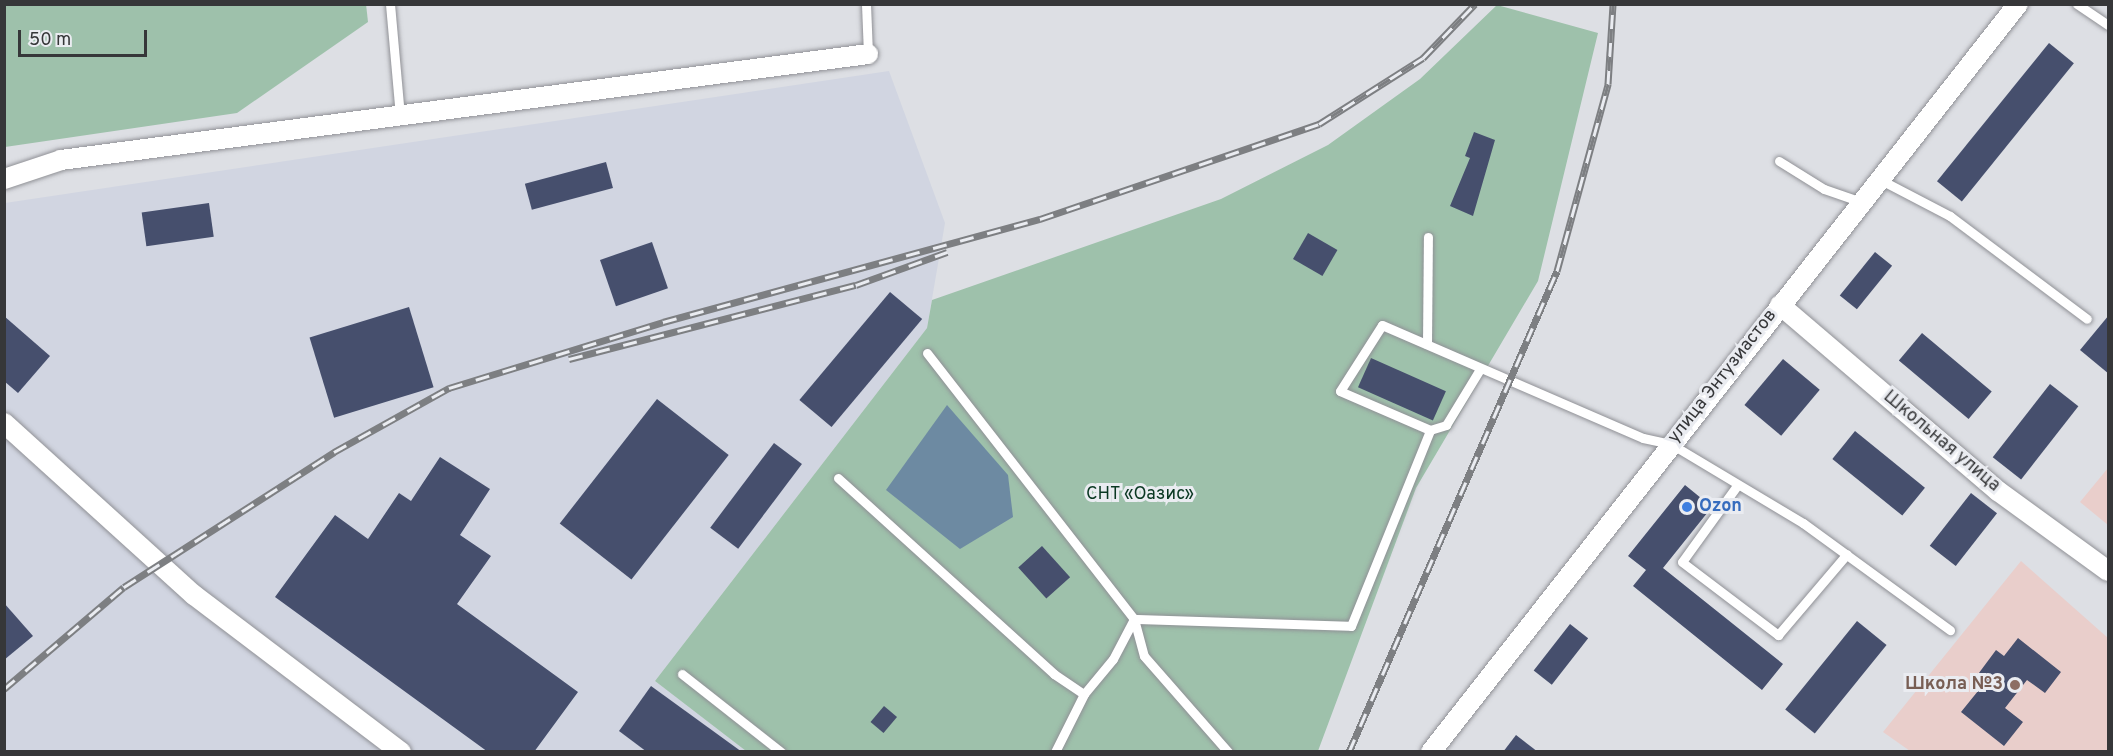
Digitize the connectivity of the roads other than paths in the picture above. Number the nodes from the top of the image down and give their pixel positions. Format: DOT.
graph roads {
  1 [pos="390,4"];
  2 [pos="866,4"];
  3 [pos="2018,4"];
  4 [pos="2077,4"];
  5 [pos="2109,25"];
  6 [pos="868,54"];
  7 [pos="400,115"];
  8 [pos="1779,161"];
  9 [pos="4,179"];
  10 [pos="1879,179"];
  11 [pos="1861,202"];
  12 [pos="1428,237"];
  13 [pos="1780,305"];
  14 [pos="2087,319"];
  15 [pos="1427,344"];
  16 [pos="927,353"];
  17 [pos="1480,369"];
  18 [pos="4,423"];
  19 [pos="1430,430"];
  20 [pos="1671,444"];
  21 [pos="838,478"];
  22 [pos="1736,487"];
  23 [pos="1847,554"];
  24 [pos="2109,571"];
  25 [pos="1134,619"];
  26 [pos="1950,630"];
  27 [pos="682,674"];
  28 [pos="1084,694"];
  29 [pos="401,752"];
  30 [pos="781,752"];
  31 [pos="1054,752"];
  32 [pos="1228,752"];
  33 [pos="1431,752"];
  1 -- 7 [label="lane"];
  2 -- 6 [label="lane"];
  3 -- 10 [label="street, улица Энтузиастов"];
  4 -- 5 [label="lane"];
  6 -- 7 [label="street"];
  7 -- 9 [label="street"];
  8 -- 11 [label="lane"];
  10 -- 11 [label="street, улица Энтузиастов"];
  10 -- 14 [label="lane"];
  11 -- 13 [label="street, улица Энтузиастов"];
  12 -- 15 [label="lane"];
  13 -- 20 [label="street, улица Энтузиастов"];
  13 -- 24 [label="street, Школьная улица"];
  15 -- 17 [label="lane"];
  15 -- 19 [label="lane"];
  16 -- 25 [label="lane"];
  17 -- 19 [label="lane"];
  17 -- 20 [label="lane"];
  18 -- 29 [label="street"];
  19 -- 25 [label="lane"];
  20 -- 22 [label="lane"];
  20 -- 33 [label="street, улица Энтузиастов"];
  21 -- 28 [label="lane"];
  22 -- 23 [label="lane"];
  22 -- 23 [label="lane"];
  23 -- 26 [label="lane"];
  25 -- 28 [label="lane"];
  25 -- 32 [label="lane"];
  27 -- 30 [label="lane"];
  28 -- 31 [label="lane"];
}
